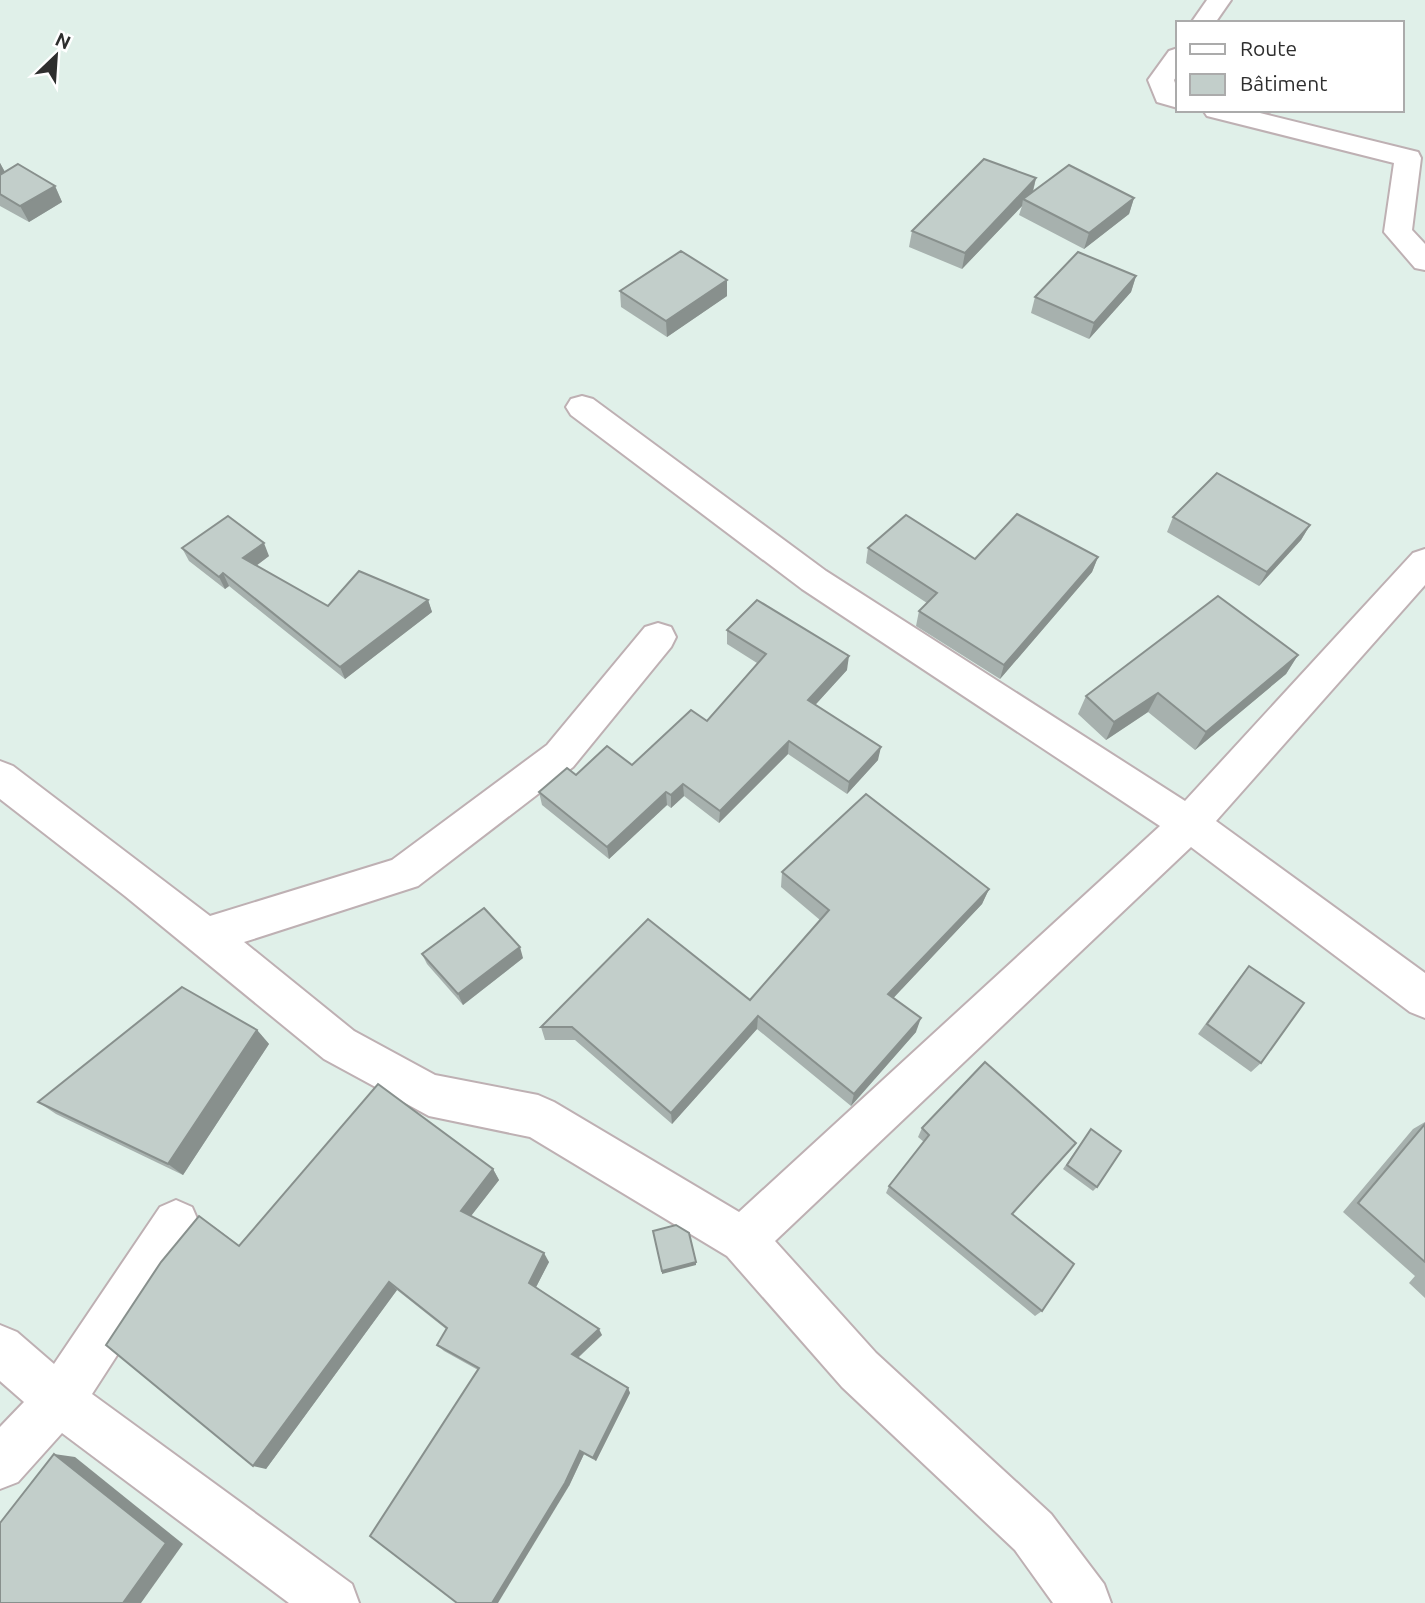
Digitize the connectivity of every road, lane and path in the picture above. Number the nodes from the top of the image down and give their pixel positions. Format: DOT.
graph roads {
  1 [pos="1219,0"];
  2 [pos="1204,21"];
  3 [pos="1176,60"];
  4 [pos="1176,100"];
  5 [pos="1224,112"];
  6 [pos="1425,261"];
  7 [pos="582,407"];
  8 [pos="1425,562"];
  9 [pos="659,637"];
  10 [pos="0,777"];
  11 [pos="1189,824"];
  12 [pos="205,936"];
  13 [pos="1425,998"];
  14 [pos="176,1223"];
  15 [pos="743,1240"];
  16 [pos="0,1349"];
  17 [pos="59,1400"];
  18 [pos="0,1464"];
  19 [pos="333,1603"];
  20 [pos="1085,1603"];
  1 -- 2 [label="street"];
  3 -- 4 [label="street"];
  5 -- 6 [label="street"];
  7 -- 11 [label="street"];
  8 -- 11 [label="street"];
  9 -- 12 [label="street"];
  10 -- 12 [label="street"];
  11 -- 13 [label="street"];
  11 -- 15 [label="street"];
  12 -- 15 [label="street"];
  14 -- 17 [label="street"];
  15 -- 20 [label="street"];
  16 -- 17 [label="street"];
  17 -- 18 [label="street"];
  17 -- 19 [label="street"];
}
